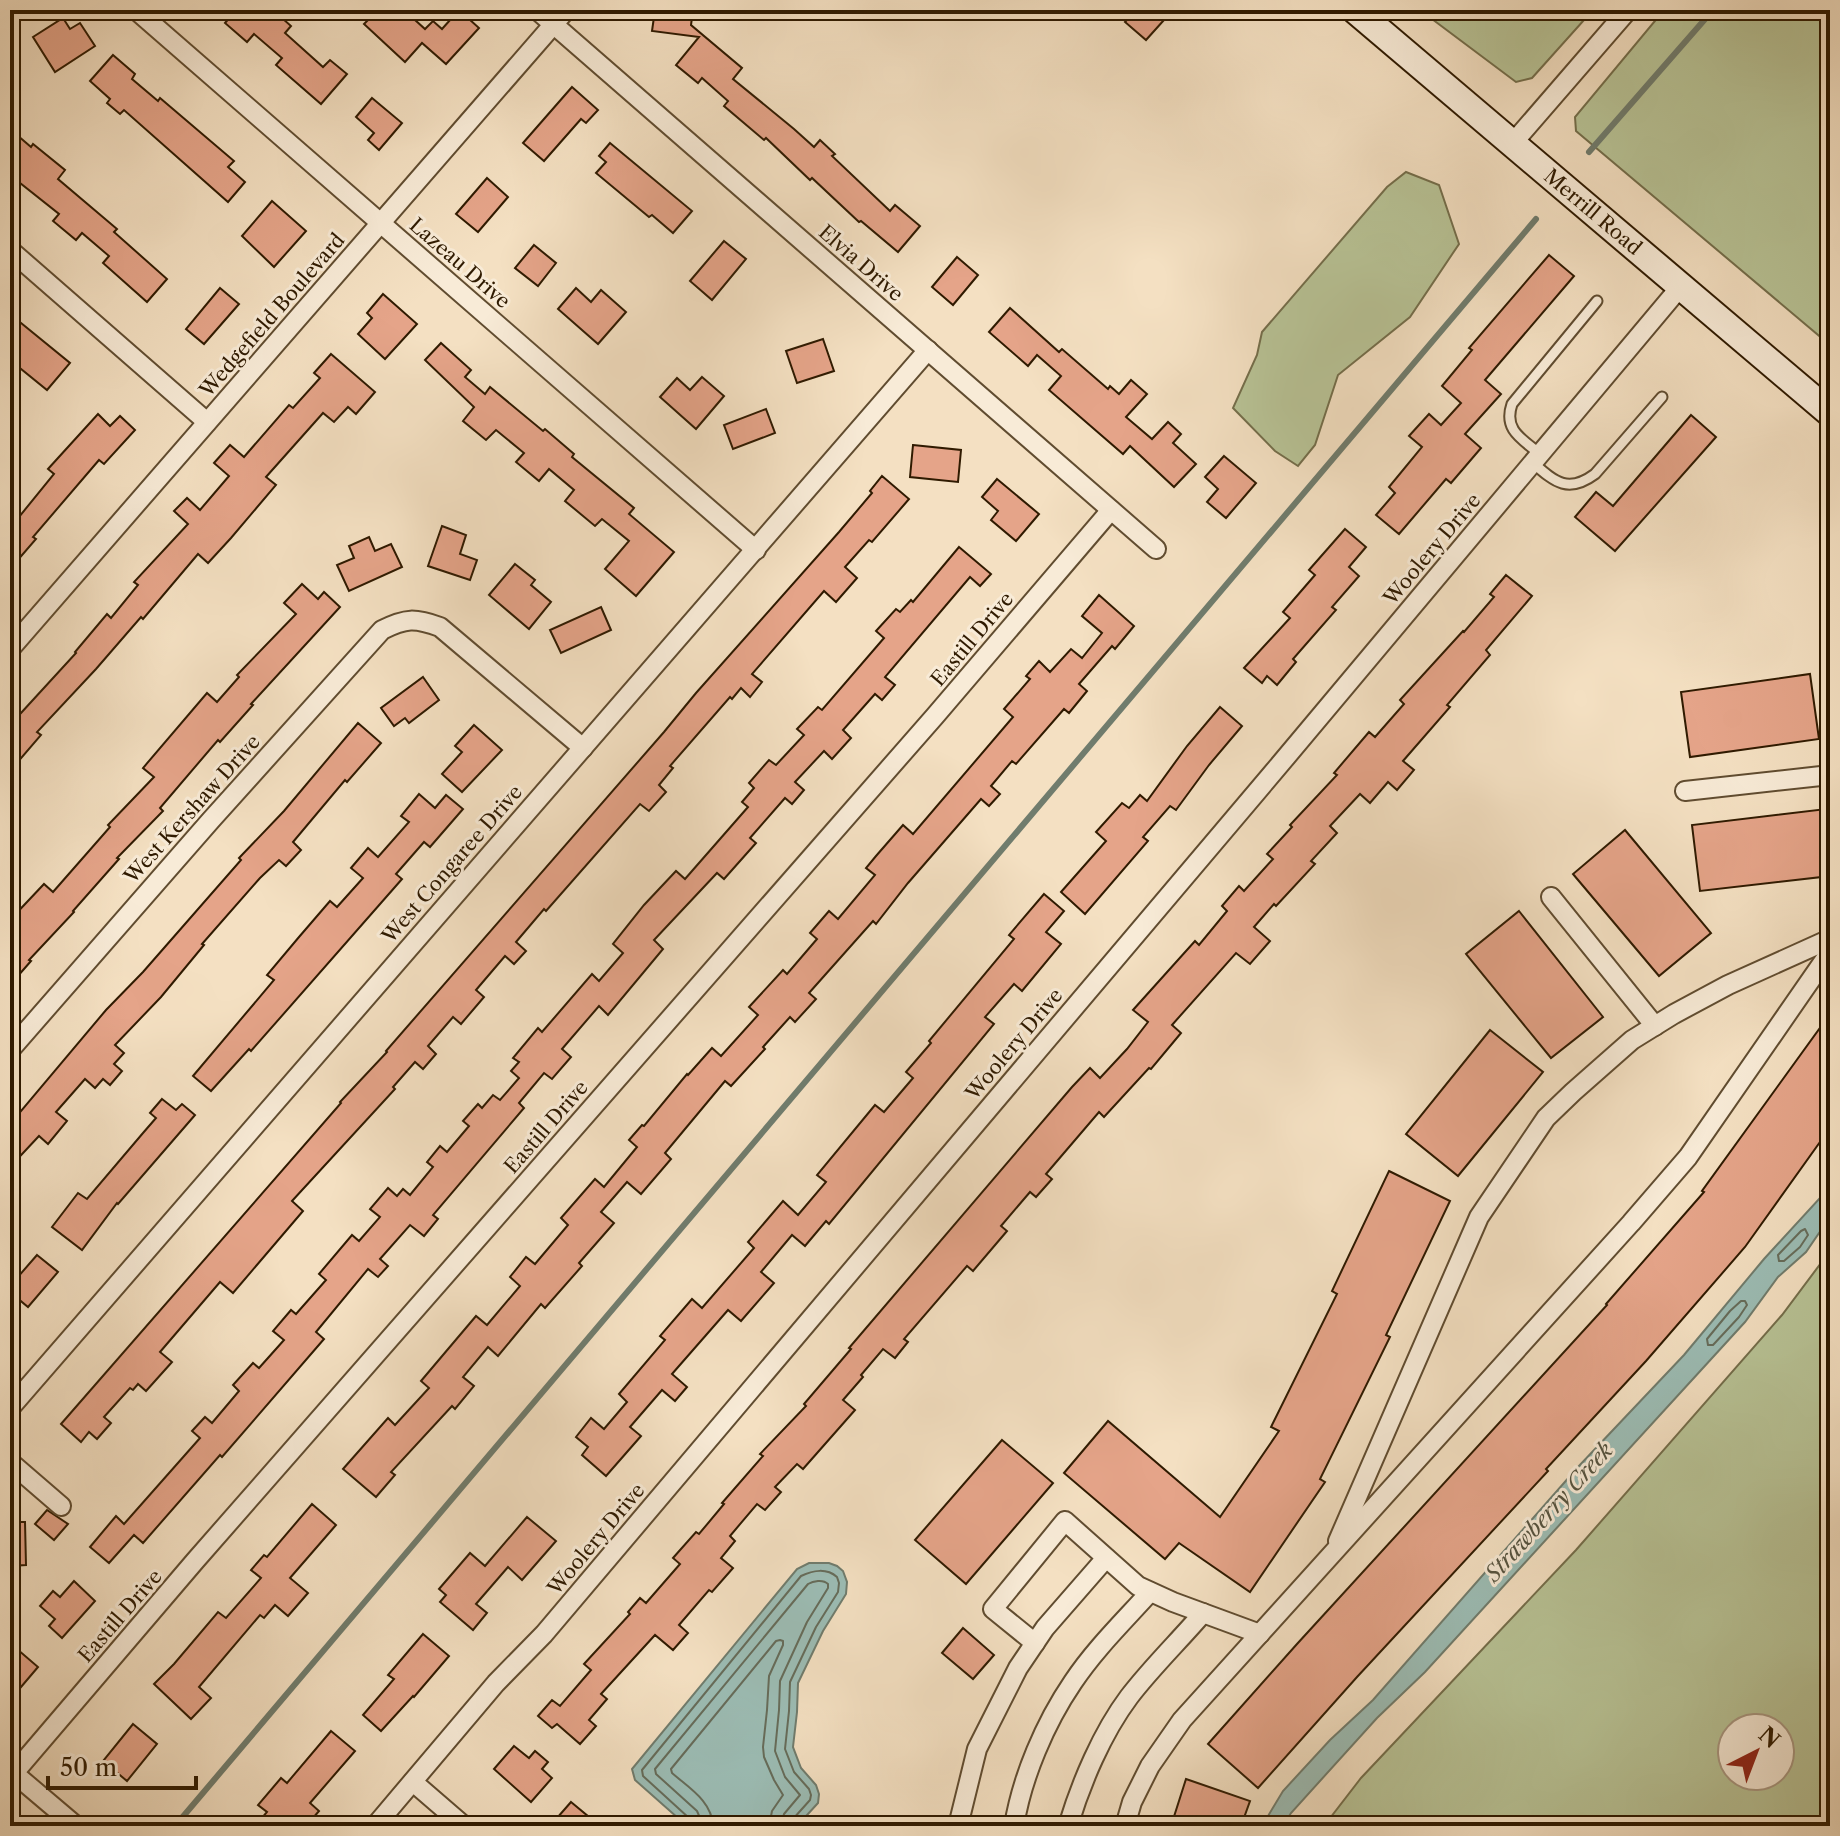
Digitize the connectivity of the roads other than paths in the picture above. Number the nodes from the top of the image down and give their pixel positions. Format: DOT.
graph roads {
  1 [pos="136,10"];
  2 [pos="537,10"];
  3 [pos="566,10"];
  4 [pos="1355,10"];
  5 [pos="1628,10"];
  6 [pos="554,25"];
  7 [pos="1512,144"];
  8 [pos="381,224"];
  9 [pos="10,250"];
  10 [pos="1681,286"];
  11 [pos="1597,301"];
  12 [pos="928,350"];
  13 [pos="1662,397"];
  14 [pos="1830,413"];
  15 [pos="207,422"];
  16 [pos="1537,459"];
  17 [pos="1111,510"];
  18 [pos="1156,549"];
  19 [pos="756,550"];
  20 [pos="10,649"];
  21 [pos="583,748"];
  22 [pos="1830,775"];
  23 [pos="1685,791"];
  24 [pos="1551,897"];
  25 [pos="1830,939"];
  26 [pos="1830,952"];
  27 [pos="1655,1026"];
  28 [pos="10,1050"];
  29 [pos="10,1408"];
  30 [pos="10,1462"];
  31 [pos="61,1506"];
  32 [pos="1332,1554"];
  33 [pos="1106,1558"];
  34 [pos="1150,1592"];
  35 [pos="1203,1613"];
  36 [pos="1260,1634"];
  37 [pos="1035,1643"];
  38 [pos="12,1771"];
  39 [pos="413,1782"];
  40 [pos="76,1826"];
  41 [pos="375,1826"];
  42 [pos="464,1826"];
  43 [pos="958,1826"];
  44 [pos="1014,1826"];
  45 [pos="1068,1826"];
  46 [pos="1125,1826"];
  1 -- 8 [label="street, Lazeau Drive"];
  2 -- 6 [label="street, Elvia Drive"];
  3 -- 6 [label="street, Wedgefield Boulevard"];
  4 -- 7 [label="main road, Merrill Road"];
  5 -- 7 [label="street"];
  6 -- 8 [label="street, Wedgefield Boulevard"];
  6 -- 12 [label="street, Elvia Drive"];
  7 -- 10 [label="main road, Merrill Road"];
  8 -- 15 [label="street, Wedgefield Boulevard"];
  8 -- 19 [label="street, Lazeau Drive"];
  9 -- 15 [label="street"];
  10 -- 14 [label="main road, Merrill Road"];
  10 -- 16 [label="street, Woolery Drive"];
  11 -- 16 [label="lane"];
  12 -- 17 [label="street, Elvia Drive"];
  12 -- 19 [label="street, West Congaree Drive"];
  13 -- 16 [label="lane"];
  15 -- 20 [label="street, Wedgefield Boulevard"];
  16 -- 39 [label="street, Woolery Drive"];
  17 -- 18 [label="street, Elvia Drive"];
  17 -- 38 [label="street, Eastill Drive"];
  19 -- 21 [label="street, West Congaree Drive"];
  21 -- 28 [label="street, West Kershaw Drive"];
  21 -- 29 [label="street, West Congaree Drive"];
  22 -- 23 [label="street"];
  24 -- 27 [label="street"];
  25 -- 27 [label="street"];
  26 -- 32 [label="street"];
  27 -- 32 [label="street"];
  30 -- 31 [label="street"];
  32 -- 36 [label="street"];
  33 -- 34 [label="street"];
  33 -- 37 [label="street"];
  33 -- 37 [label="street"];
  34 -- 35 [label="street"];
  34 -- 44 [label="street"];
  35 -- 36 [label="street"];
  35 -- 45 [label="street"];
  36 -- 46 [label="street"];
  37 -- 43 [label="street"];
  38 -- 40 [label="street"];
  39 -- 41 [label="street, Woolery Drive"];
  39 -- 42 [label="street"];
}
